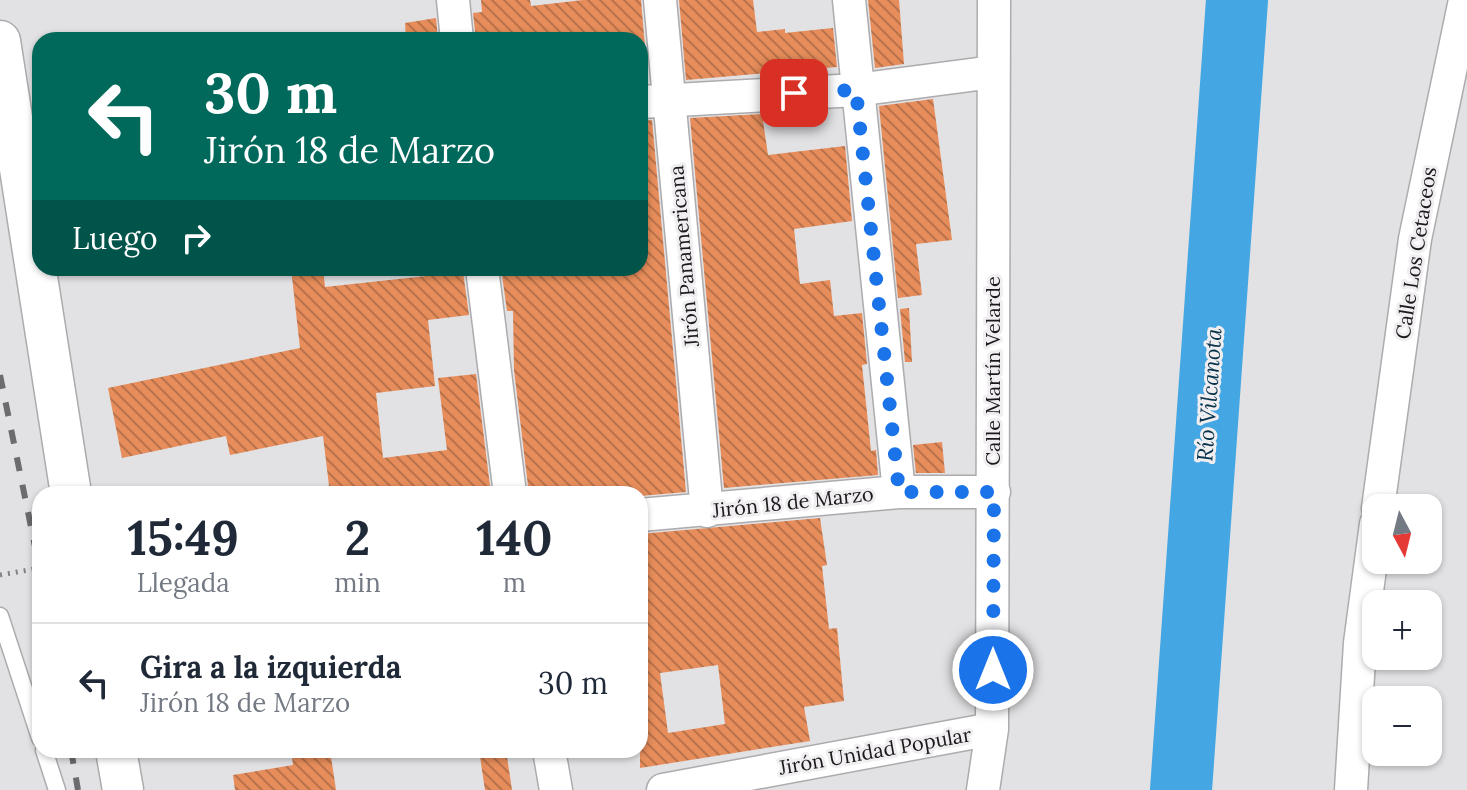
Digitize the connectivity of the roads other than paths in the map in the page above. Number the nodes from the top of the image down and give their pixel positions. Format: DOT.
graph roads {
  1 [pos="453,0"];
  2 [pos="660,0"];
  3 [pos="849,0"];
  4 [pos="994,0"];
  5 [pos="1465,0"];
  6 [pos="456,32"];
  7 [pos="0,41"];
  8 [pos="993,72"];
  9 [pos="856,90"];
  10 [pos="655,101"];
  11 [pos="32,245"];
  12 [pos="37,276"];
  13 [pos="483,276"];
  14 [pos="70,486"];
  15 [pos="509,486"];
  16 [pos="899,492"];
  17 [pos="994,492"];
  18 [pos="1380,494"];
  19 [pos="707,511"];
  20 [pos="648,515"];
  21 [pos="1369,574"];
  22 [pos="0,616"];
  23 [pos="32,714"];
  24 [pos="992,729"];
  25 [pos="47,758"];
  26 [pos="117,758"];
  27 [pos="550,758"];
  28 [pos="57,790"];
  29 [pos="123,790"];
  30 [pos="556,790"];
  31 [pos="663,790"];
  32 [pos="983,790"];
  33 [pos="1351,790"];
  1 -- 6 [label="street"];
  2 -- 10 [label="street, Jirón Panamericana"];
  3 -- 9 [label="street"];
  4 -- 8 [label="street, Calle Martín Velarde"];
  5 -- 18 [label="street, Calle Los Cetaceos"];
  7 -- 11 [label="street"];
  8 -- 9 [label="street"];
  8 -- 17 [label="street, Calle Martín Velarde"];
  9 -- 10 [label="street"];
  9 -- 16 [label="street"];
  10 -- 19 [label="street, Jirón Panamericana"];
  12 -- 14 [label="street"];
  13 -- 15 [label="street"];
  16 -- 17 [label="street, Jirón 18 de Marzo"];
  16 -- 19 [label="street, Jirón 18 de Marzo"];
  17 -- 24 [label="street, Calle Martín Velarde"];
  19 -- 20 [label="street, Jirón 18 de Marzo"];
  21 -- 33 [label="street"];
  22 -- 23 [label="lane"];
  24 -- 31 [label="street, Jirón Unidad Popular"];
  24 -- 32 [label="street, Calle Martín Velarde"];
  25 -- 28 [label="lane"];
  26 -- 29 [label="street"];
  27 -- 30 [label="street"];
}
